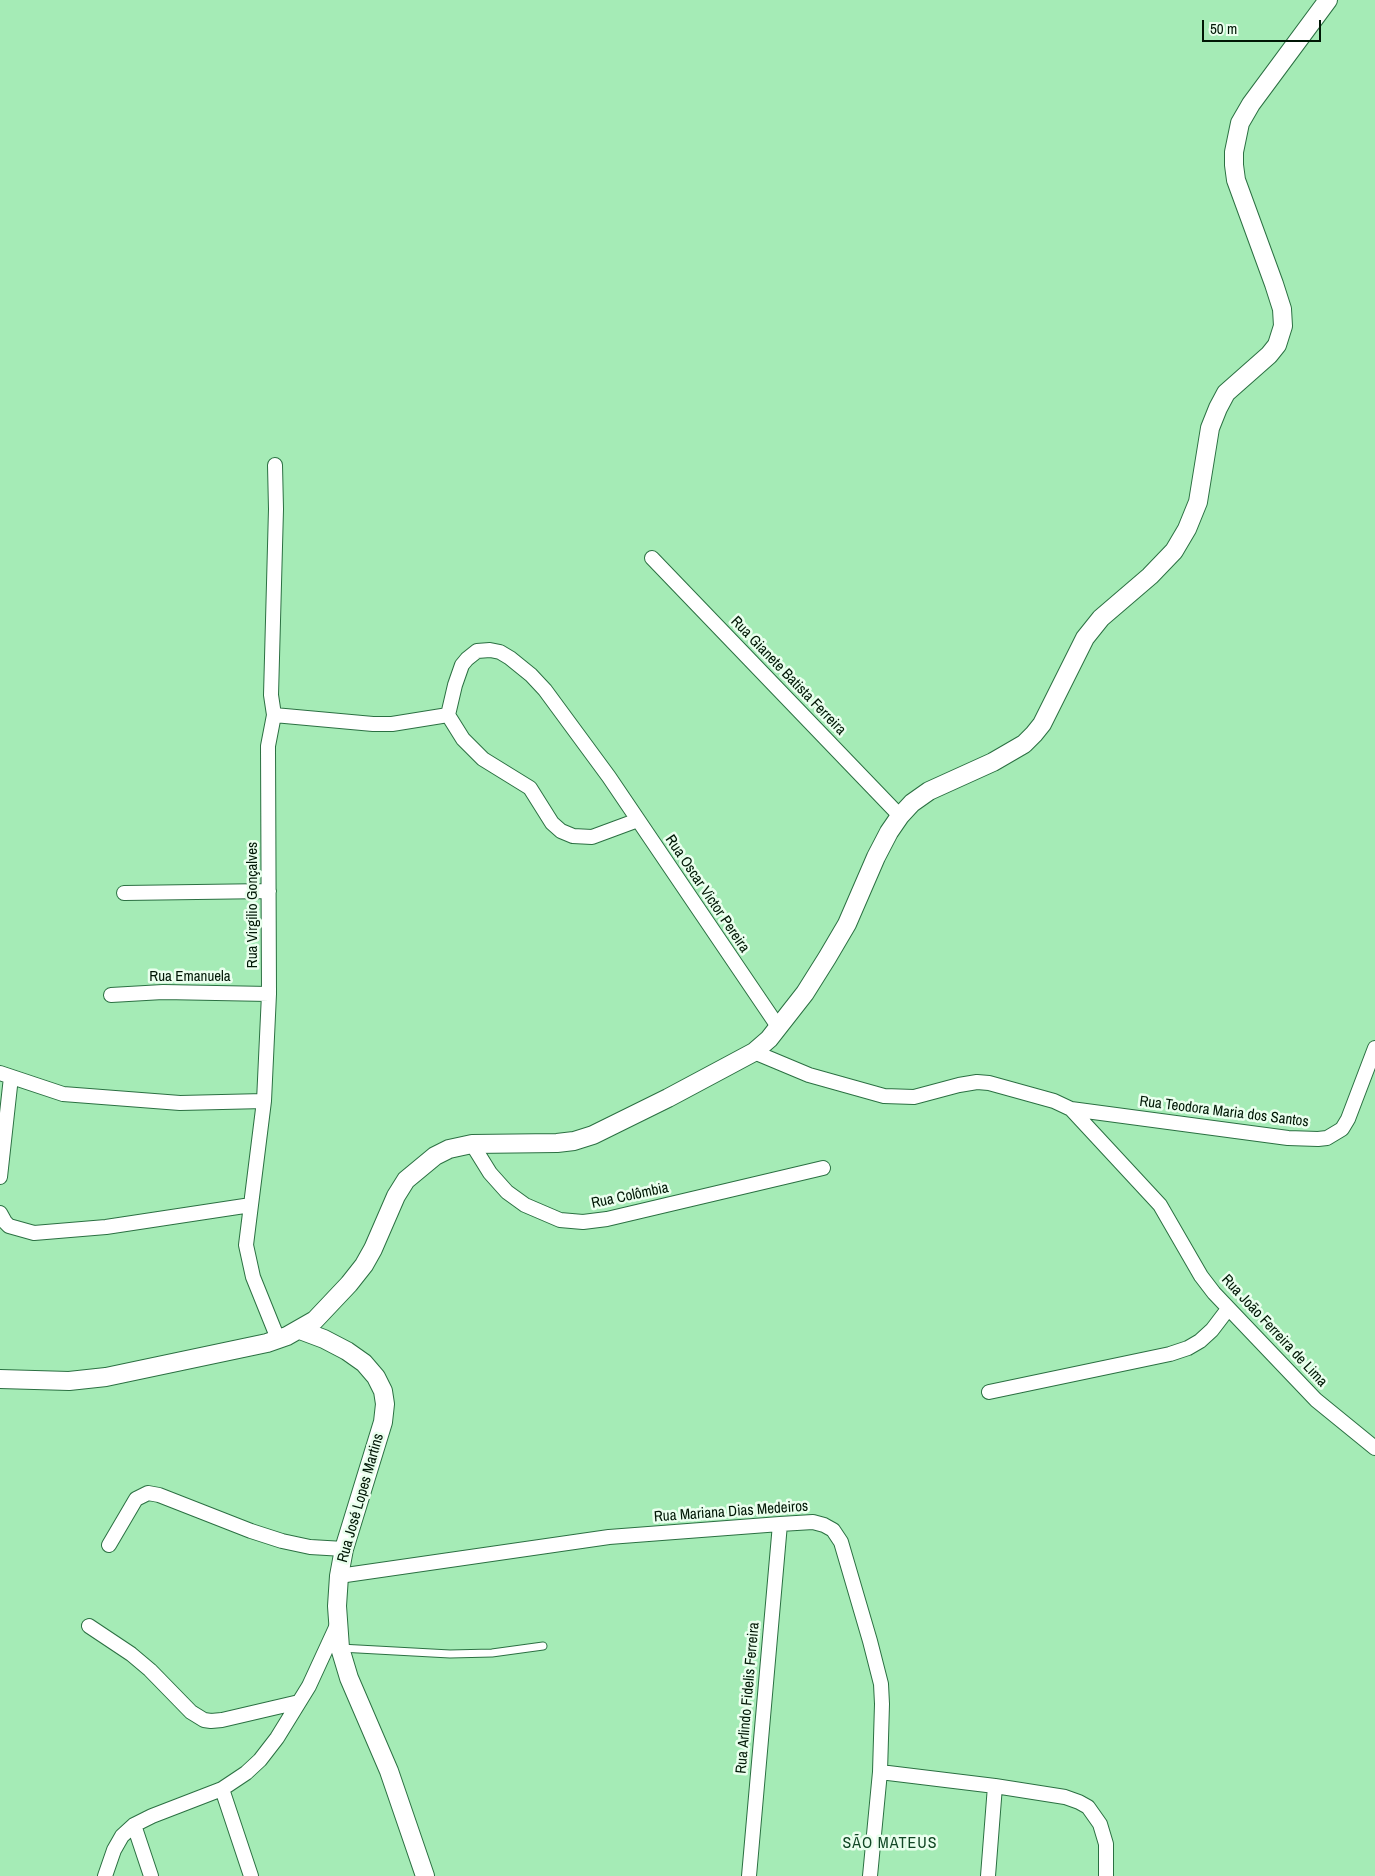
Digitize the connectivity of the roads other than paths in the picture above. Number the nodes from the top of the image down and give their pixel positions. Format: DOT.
graph roads {
  1 [pos="1328,0"];
  2 [pos="275,465"];
  3 [pos="652,558"];
  4 [pos="274,715"];
  5 [pos="448,715"];
  6 [pos="900,816"];
  7 [pos="638,820"];
  8 [pos="269,891"];
  9 [pos="124,893"];
  10 [pos="269,994"];
  11 [pos="111,995"];
  12 [pos="779,1028"];
  13 [pos="1375,1048"];
  14 [pos="754,1052"];
  15 [pos="5,1075"];
  16 [pos="264,1100"];
  17 [pos="1072,1109"];
  18 [pos="472,1144"];
  19 [pos="823,1168"];
  20 [pos="0,1177"];
  21 [pos="251,1205"];
  22 [pos="0,1213"];
  23 [pos="1228,1309"];
  24 [pos="300,1330"];
  25 [pos="278,1339"];
  26 [pos="0,1379"];
  27 [pos="989,1392"];
  28 [pos="1375,1448"];
  29 [pos="780,1524"];
  30 [pos="109,1545"];
  31 [pos="344,1549"];
  32 [pos="339,1576"];
  33 [pos="338,1623"];
  34 [pos="89,1626"];
  35 [pos="544,1646"];
  36 [pos="340,1648"];
  37 [pos="299,1702"];
  38 [pos="880,1772"];
  39 [pos="995,1786"];
  40 [pos="222,1789"];
  41 [pos="134,1825"];
  42 [pos="105,1876"];
  43 [pos="151,1876"];
  44 [pos="251,1876"];
  45 [pos="425,1876"];
  46 [pos="749,1876"];
  47 [pos="870,1876"];
  48 [pos="988,1876"];
  49 [pos="1106,1876"];
  1 -- 6 [label="street"];
  2 -- 4 [label="street, Rua Virgilio Gonçalves"];
  3 -- 6 [label="street, Rua Gianete Batista Ferreira"];
  4 -- 5 [label="street"];
  4 -- 8 [label="street, Rua Virgilio Gonçalves"];
  5 -- 7 [label="street"];
  5 -- 7 [label="street, Rua Oscar Victor Pereira"];
  6 -- 12 [label="street"];
  7 -- 12 [label="street, Rua Oscar Victor Pereira"];
  8 -- 9 [label="street"];
  8 -- 10 [label="street, Rua Virgilio Gonçalves"];
  10 -- 11 [label="street, Rua Emanuela"];
  10 -- 16 [label="street, Rua Virgilio Gonçalves"];
  12 -- 14 [label="street"];
  13 -- 17 [label="street, Rua Teodora Maria dos Santos"];
  14 -- 17 [label="street, Rua João Ferreira de Lima"];
  14 -- 18 [label="street"];
  15 -- 16 [label="street"];
  15 -- 20 [label="street"];
  16 -- 21 [label="street, Rua Virgilio Gonçalves"];
  17 -- 23 [label="street, Rua João Ferreira de Lima"];
  18 -- 19 [label="street, Rua Colômbia"];
  18 -- 24 [label="street"];
  21 -- 22 [label="street"];
  21 -- 25 [label="street, Rua Virgilio Gonçalves"];
  23 -- 27 [label="street"];
  23 -- 28 [label="street, Rua João Ferreira de Lima"];
  24 -- 25 [label="street"];
  24 -- 31 [label="street, Rua José Lopes Martins"];
  25 -- 26 [label="street"];
  29 -- 32 [label="street, Rua Mariana Dias Medeiros"];
  29 -- 38 [label="street, Rua Mariana Dias Medeiros"];
  29 -- 46 [label="street, Rua Arlindo Fidelis Ferreira"];
  30 -- 31 [label="street"];
  31 -- 32 [label="street, Rua José Lopes Martins"];
  32 -- 33 [label="street, Rua José Lopes Martins"];
  33 -- 36 [label="street, Rua José Lopes Martins"];
  33 -- 37 [label="street"];
  34 -- 37 [label="street"];
  35 -- 36 [label="lane"];
  36 -- 45 [label="street, Rua José Lopes Martins"];
  37 -- 40 [label="street"];
  38 -- 39 [label="street"];
  38 -- 47 [label="street, Rua Mariana Dias Medeiros"];
  39 -- 48 [label="street"];
  39 -- 49 [label="street"];
  40 -- 41 [label="street"];
  40 -- 44 [label="street"];
  41 -- 42 [label="street"];
  41 -- 43 [label="street"];
}
